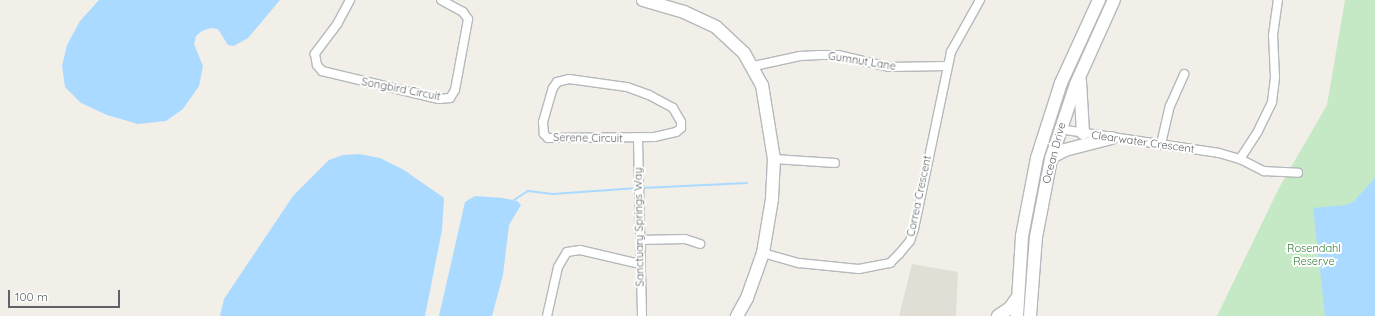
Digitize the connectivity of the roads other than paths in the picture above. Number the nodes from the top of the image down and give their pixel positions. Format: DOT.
graph roads {
  1 [pos="350,0"];
  2 [pos="441,0"];
  3 [pos="643,0"];
  4 [pos="980,0"];
  5 [pos="1099,0"];
  6 [pos="1114,0"];
  7 [pos="1278,0"];
  8 [pos="754,66"];
  9 [pos="947,66"];
  10 [pos="1080,74"];
  11 [pos="1184,74"];
  12 [pos="1046,128"];
  13 [pos="1059,130"];
  14 [pos="1083,133"];
  15 [pos="1111,138"];
  16 [pos="638,139"];
  17 [pos="1161,144"];
  18 [pos="1052,157"];
  19 [pos="774,159"];
  20 [pos="1240,159"];
  21 [pos="835,163"];
  22 [pos="1298,173"];
  23 [pos="640,240"];
  24 [pos="700,244"];
  25 [pos="763,253"];
  26 [pos="640,264"];
  27 [pos="1017,298"];
  28 [pos="548,316"];
  29 [pos="642,316"];
  30 [pos="737,316"];
  31 [pos="998,316"];
  32 [pos="1017,316"];
  33 [pos="1030,316"];
  1 -- 2 [label="street, Songbird Circuit"];
  3 -- 8 [label="main road"];
  4 -- 9 [label="street, Correa Crescent"];
  5 -- 12 [label="main road, Ocean Drive"];
  6 -- 10 [label="main road, Ocean Drive"];
  7 -- 20 [label="street"];
  8 -- 9 [label="street, Gumnut Lane"];
  8 -- 19 [label="main road"];
  9 -- 25 [label="street, Correa Crescent"];
  10 -- 13 [label="main road, Ocean Drive"];
  10 -- 14 [label="main road"];
  11 -- 17 [label="street"];
  12 -- 13 [label="main road, Clearwater Crescent"];
  12 -- 27 [label="main road, Ocean Drive"];
  13 -- 14 [label="street, Clearwater Crescent"];
  13 -- 18 [label="main road, Ocean Drive"];
  14 -- 15 [label="street, Clearwater Crescent"];
  15 -- 17 [label="street, Clearwater Crescent"];
  15 -- 18 [label="main road"];
  16 -- 16 [label="street, Serene Circuit"];
  16 -- 23 [label="street, Sanctuary Springs Way"];
  17 -- 20 [label="street, Clearwater Crescent"];
  18 -- 33 [label="main road, Ocean Drive"];
  19 -- 21 [label="street"];
  19 -- 25 [label="main road"];
  20 -- 22 [label="street, Clearwater Crescent"];
  23 -- 24 [label="street"];
  23 -- 26 [label="street, Sanctuary Springs Way"];
  25 -- 30 [label="main road"];
  26 -- 28 [label="street"];
  26 -- 29 [label="street, Sanctuary Springs Way"];
  27 -- 31 [label="main road"];
  27 -- 32 [label="main road, Ocean Drive"];
}
